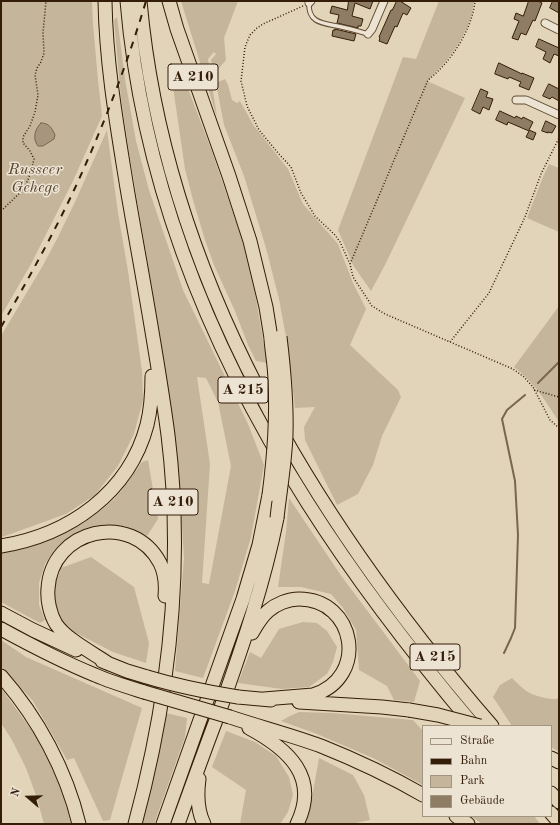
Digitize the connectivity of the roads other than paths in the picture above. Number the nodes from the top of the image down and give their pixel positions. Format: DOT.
graph roads {
  1 [pos="105,1"];
  2 [pos="127,1"];
  3 [pos="140,1"];
  4 [pos="169,1"];
  5 [pos="384,1"];
  6 [pos="310,2"];
  7 [pos="545,23"];
  8 [pos="559,30"];
  9 [pos="368,34"];
  10 [pos="516,100"];
  11 [pos="559,115"];
  12 [pos="152,334"];
  13 [pos="275,338"];
  14 [pos="1,546"];
  15 [pos="1,613"];
  16 [pos="1,630"];
  17 [pos="109,664"];
  18 [pos="234,669"];
  19 [pos="166,670"];
  20 [pos="1,676"];
  21 [pos="264,699"];
  22 [pos="230,718"];
  23 [pos="473,725"];
  24 [pos="476,725"];
  25 [pos="491,725"];
  26 [pos="202,759"];
  27 [pos="422,794"];
  28 [pos="552,794"];
  29 [pos="559,802"];
  30 [pos="552,814"];
  31 [pos="458,817"];
  32 [pos="559,822"];
  33 [pos="79,824"];
  34 [pos="135,824"];
  35 [pos="163,824"];
  36 [pos="178,824"];
  37 [pos="204,824"];
  38 [pos="297,824"];
  39 [pos="468,824"];
  1 -- 12 [label="highway, A 210"];
  2 -- 23 [label="highway, A 215"];
  3 -- 25 [label="highway, A 215"];
  4 -- 13 [label="highway, A 210"];
  5 -- 9 [label="street"];
  6 -- 9 [label="lane"];
  7 -- 8 [label="street"];
  10 -- 11 [label="street"];
  12 -- 14 [label="highway"];
  12 -- 19 [label="highway, A 210"];
  13 -- 18 [label="highway, bridge"];
  13 -- 35 [label="highway, bridge"];
  15 -- 17 [label="highway"];
  16 -- 22 [label="highway, bridge"];
  17 -- 19 [label="highway"];
  17 -- 21 [label="highway, bridge"];
  18 -- 21 [label="highway"];
  18 -- 26 [label="highway"];
  19 -- 34 [label="highway, A 210"];
  20 -- 33 [label="highway"];
  21 -- 24 [label="highway, bridge"];
  22 -- 27 [label="highway"];
  22 -- 38 [label="highway"];
  26 -- 36 [label="highway"];
  26 -- 37 [label="highway"];
  28 -- 29 [label="highway"];
  30 -- 32 [label="highway"];
  31 -- 39 [label="highway"];
}
